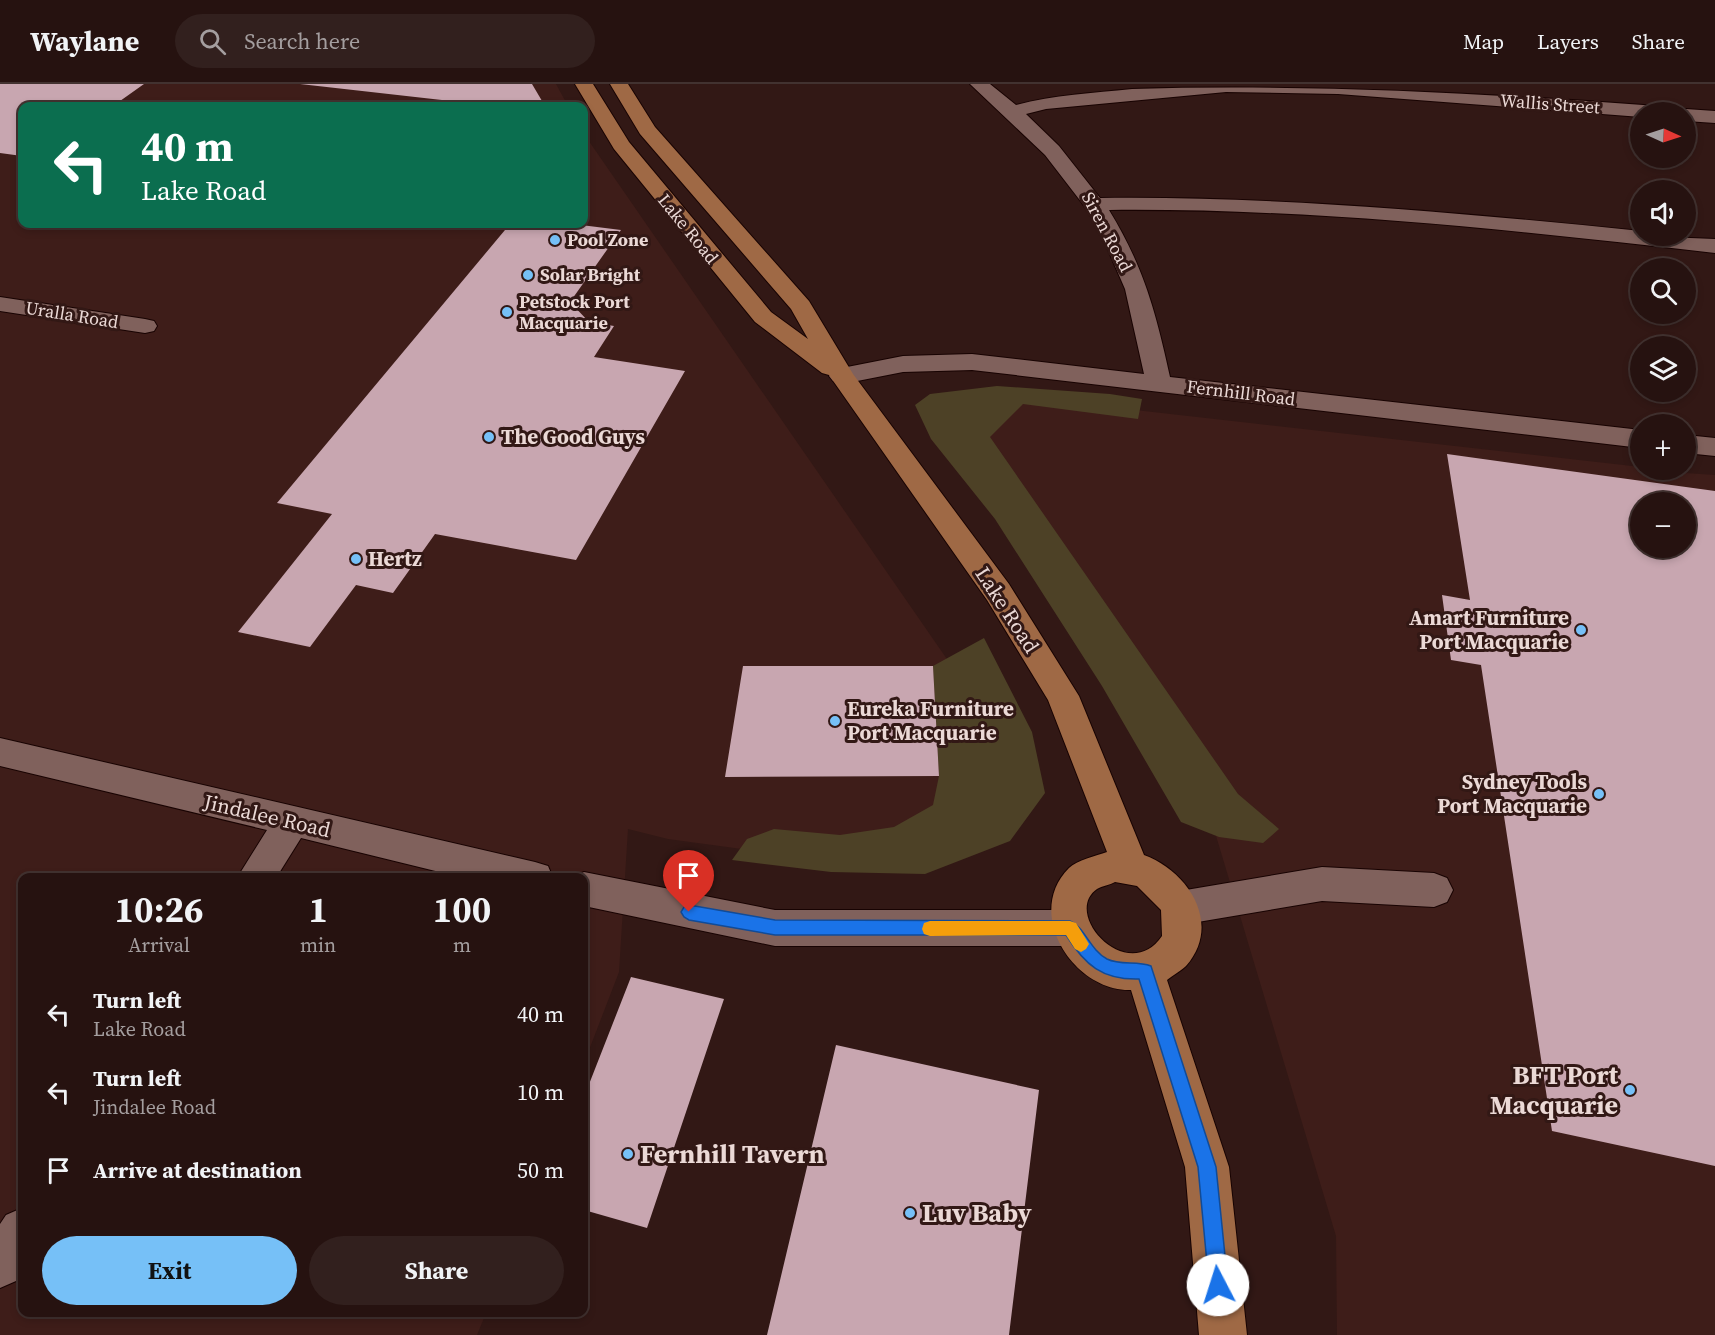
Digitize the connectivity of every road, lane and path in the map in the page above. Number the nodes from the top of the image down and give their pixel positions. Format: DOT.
graph roads {
  1 [pos="584,84"];
  2 [pos="619,84"];
  3 [pos="979,84"];
  4 [pos="1630,110"];
  5 [pos="1014,111"];
  6 [pos="1696,116"];
  7 [pos="1715,117"];
  8 [pos="1096,204"];
  9 [pos="1715,246"];
  10 [pos="0,304"];
  11 [pos="145,326"];
  12 [pos="842,376"];
  13 [pos="1159,384"];
  14 [pos="1630,438"];
  15 [pos="1696,445"];
  16 [pos="1715,447"];
  17 [pos="0,752"];
  18 [pos="292,822"];
  19 [pos="1131,867"];
  20 [pos="258,873"];
  21 [pos="513,873"];
  22 [pos="588,889"];
  23 [pos="1434,890"];
  24 [pos="1180,908"];
  25 [pos="1070,928"];
  26 [pos="1145,971"];
  27 [pos="18,1237"];
  28 [pos="0,1265"];
  29 [pos="1223,1335"];
  1 -- 12 [label="main road, Lake Road"];
  2 -- 12 [label="main road, Lake Road"];
  3 -- 5 [label="street, Siren Road"];
  4 -- 5 [label="street, Wallis Street"];
  5 -- 8 [label="street, Siren Road"];
  6 -- 7 [label="street"];
  8 -- 9 [label="street"];
  8 -- 13 [label="street, Siren Road"];
  10 -- 11 [label="street, Uralla Road"];
  12 -- 13 [label="street, Fernhill Road"];
  12 -- 19 [label="main road, Lake Road"];
  13 -- 14 [label="street, Fernhill Road"];
  15 -- 16 [label="street"];
  17 -- 18 [label="street, Jindalee Road"];
  18 -- 20 [label="street"];
  18 -- 21 [label="street, Jindalee Road"];
  19 -- 24 [label="main road"];
  19 -- 25 [label="main road"];
  22 -- 25 [label="street"];
  23 -- 24 [label="street"];
  24 -- 26 [label="main road"];
  25 -- 26 [label="main road"];
  26 -- 29 [label="main road"];
  27 -- 28 [label="street"];
}
